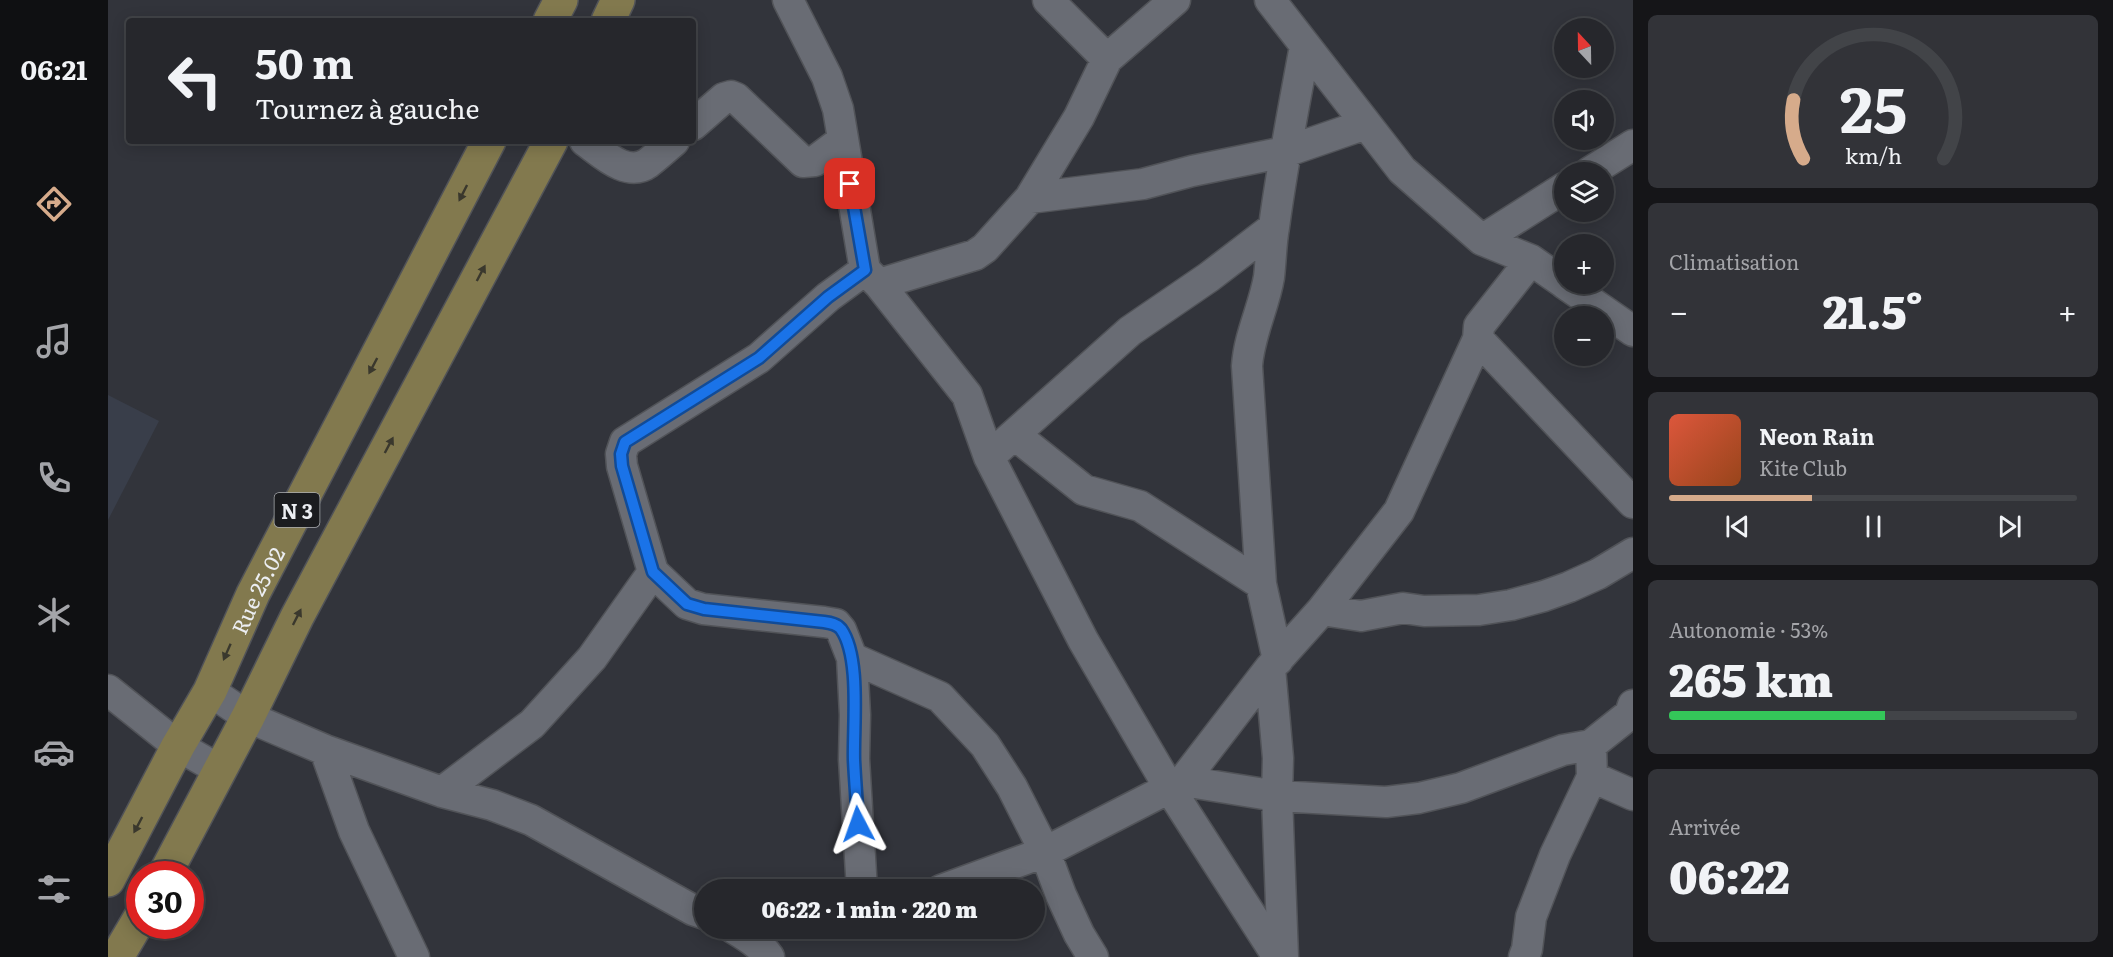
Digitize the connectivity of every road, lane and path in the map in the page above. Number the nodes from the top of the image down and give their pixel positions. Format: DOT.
graph roads {
  1 [pos="561,0"];
  2 [pos="618,0"];
  3 [pos="788,0"];
  4 [pos="1048,0"];
  5 [pos="1175,0"];
  6 [pos="1270,0"];
  7 [pos="552,18"];
  8 [pos="609,18"];
  9 [pos="1305,46"];
  10 [pos="1107,58"];
  11 [pos="696,122"];
  12 [pos="1366,124"];
  13 [pos="843,140"];
  14 [pos="487,144"];
  15 [pos="549,144"];
  16 [pos="589,144"];
  17 [pos="670,144"];
  18 [pos="1633,146"];
  19 [pos="1285,152"];
  20 [pos="1607,162"];
  21 [pos="1554,194"];
  22 [pos="1030,198"];
  23 [pos="1273,228"];
  24 [pos="1482,240"];
  25 [pos="1532,260"];
  26 [pos="1554,275"];
  27 [pos="872,277"];
  28 [pos="1581,294"];
  29 [pos="1633,331"];
  30 [pos="1478,339"];
  31 [pos="1015,435"];
  32 [pos="989,457"];
  33 [pos="1633,502"];
  34 [pos="1633,553"];
  35 [pos="653,572"];
  36 [pos="1261,584"];
  37 [pos="1322,610"];
  38 [pos="852,658"];
  39 [pos="1274,664"];
  40 [pos="108,690"];
  41 [pos="210,691"];
  42 [pos="1633,705"];
  43 [pos="248,717"];
  44 [pos="1592,745"];
  45 [pos="178,746"];
  46 [pos="325,750"];
  47 [pos="220,770"];
  48 [pos="1592,777"];
  49 [pos="1177,785"];
  50 [pos="442,792"];
  51 [pos="1633,795"];
  52 [pos="1277,796"];
  53 [pos="1045,852"];
  54 [pos="172,861"];
  55 [pos="861,879"];
  56 [pos="970,879"];
  57 [pos="108,880"];
  58 [pos="694,910"];
  59 [pos="128,939"];
  60 [pos="750,939"];
  61 [pos="117,957"];
  62 [pos="414,957"];
  63 [pos="769,957"];
  64 [pos="1093,957"];
  65 [pos="1280,957"];
  66 [pos="1524,957"];
  1 -- 7 [label="main road"];
  2 -- 8 [label="main road"];
  3 -- 13 [label="street"];
  4 -- 10 [label="street"];
  5 -- 10 [label="street"];
  6 -- 9 [label="street"];
  9 -- 12 [label="street"];
  9 -- 19 [label="street"];
  10 -- 22 [label="street"];
  11 -- 13 [label="street"];
  12 -- 19 [label="street"];
  12 -- 24 [label="street"];
  13 -- 27 [label="street"];
  14 -- 41 [label="main road, Rue 25.02 / N 3, one-way"];
  43 -- 15 [label="main road, N 3, one-way"];
  16 -- 17 [label="street"];
  18 -- 20 [label="street"];
  19 -- 22 [label="street"];
  19 -- 23 [label="street"];
  21 -- 24 [label="street"];
  22 -- 27 [label="street"];
  23 -- 31 [label="street"];
  23 -- 36 [label="street"];
  24 -- 25 [label="street"];
  25 -- 26 [label="street"];
  25 -- 30 [label="street"];
  27 -- 32 [label="street"];
  27 -- 35 [label="street"];
  28 -- 29 [label="street"];
  30 -- 33 [label="street"];
  30 -- 37 [label="street"];
  31 -- 32 [label="street"];
  31 -- 36 [label="street"];
  32 -- 49 [label="street"];
  34 -- 37 [label="street"];
  35 -- 38 [label="street"];
  35 -- 50 [label="street"];
  36 -- 39 [label="street"];
  37 -- 39 [label="street"];
  38 -- 53 [label="street"];
  38 -- 55 [label="street"];
  39 -- 49 [label="street"];
  39 -- 52 [label="street"];
  40 -- 45 [label="street"];
  41 -- 43 [label="street"];
  41 -- 45 [label="main road, Rue 25.02 / N 3"];
  42 -- 44 [label="street"];
  43 -- 46 [label="street"];
  43 -- 47 [label="main road, N 3"];
  44 -- 48 [label="street"];
  44 -- 52 [label="street"];
  45 -- 47 [label="street"];
  45 -- 57 [label="main road, Rue 25.02 / N 3, one-way"];
  46 -- 50 [label="street"];
  46 -- 62 [label="street"];
  47 -- 54 [label="main road, N 3"];
  48 -- 51 [label="street"];
  48 -- 66 [label="street"];
  49 -- 52 [label="street"];
  49 -- 53 [label="street"];
  49 -- 65 [label="street"];
  50 -- 58 [label="street"];
  52 -- 65 [label="street"];
  53 -- 56 [label="street"];
  53 -- 64 [label="street"];
  59 -- 61 [label="main road"];
  60 -- 63 [label="street"];
}
